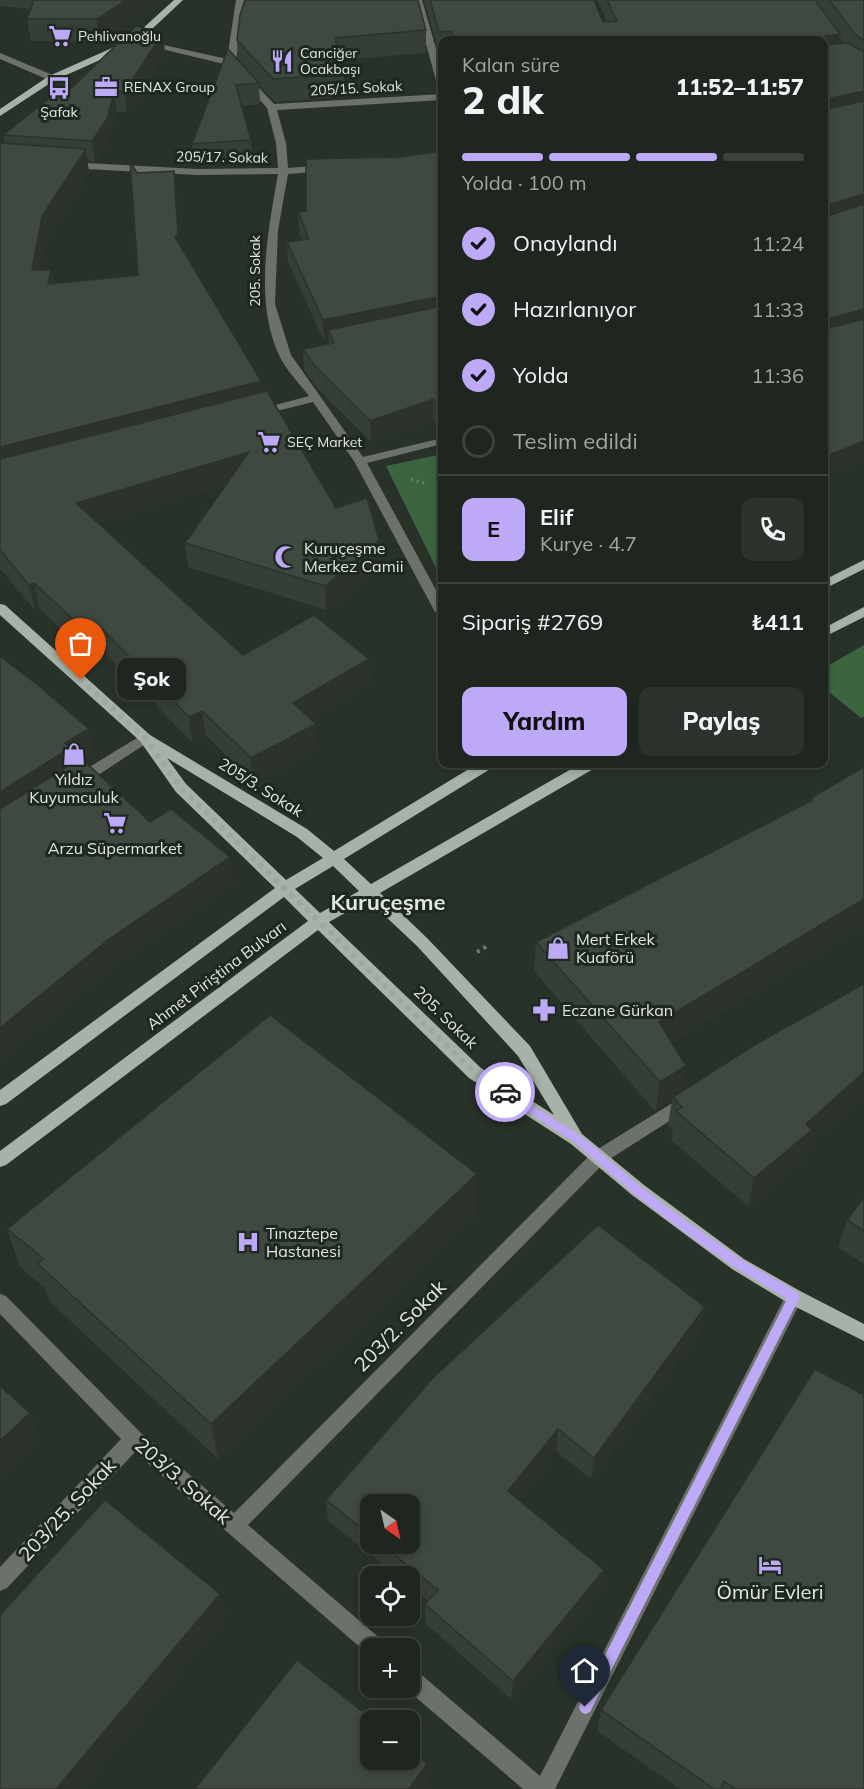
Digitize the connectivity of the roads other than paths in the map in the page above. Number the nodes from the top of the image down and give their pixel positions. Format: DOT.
graph roads {
  1 [pos="179,0"];
  2 [pos="240,0"];
  3 [pos="418,0"];
  4 [pos="133,42"];
  5 [pos="0,56"];
  6 [pos="231,63"];
  7 [pos="438,70"];
  8 [pos="52,78"];
  9 [pos="438,97"];
  10 [pos="272,106"];
  11 [pos="0,113"];
  12 [pos="57,165"];
  13 [pos="340,167"];
  14 [pos="283,172"];
  15 [pos="316,398"];
  16 [pos="248,416"];
  17 [pos="438,442"];
  18 [pos="360,461"];
  19 [pos="864,564"];
  20 [pos="828,583"];
  21 [pos="438,605"];
  22 [pos="0,608"];
  23 [pos="864,611"];
  24 [pos="828,631"];
  25 [pos="145,738"];
  26 [pos="482,768"];
  27 [pos="583,768"];
  28 [pos="68,788"];
  29 [pos="334,859"];
  30 [pos="351,875"];
  31 [pos="285,888"];
  32 [pos="368,891"];
  33 [pos="302,904"];
  34 [pos="319,921"];
  35 [pos="697,1095"];
  36 [pos="0,1099"];
  37 [pos="577,1139"];
  38 [pos="599,1157"];
  39 [pos="0,1160"];
  40 [pos="794,1297"];
  41 [pos="0,1302"];
  42 [pos="864,1334"];
  43 [pos="134,1439"];
  44 [pos="234,1526"];
  45 [pos="0,1581"];
  46 [pos="364,1638"];
  47 [pos="420,1687"];
  48 [pos="538,1789"];
  49 [pos="544,1789"];
  1 -- 4 [label="main road"];
  2 -- 6 [label="street"];
  3 -- 7 [label="street"];
  4 -- 6 [label="street"];
  4 -- 8 [label="main road"];
  5 -- 8 [label="street"];
  6 -- 10 [label="street, 205. Sokak"];
  8 -- 11 [label="main road"];
  9 -- 10 [label="street, 205/15. Sokak"];
  10 -- 14 [label="street, 205. Sokak"];
  12 -- 14 [label="street, 205/17. Sokak"];
  13 -- 14 [label="street, 205/17. Sokak"];
  14 -- 15 [label="street, 205. Sokak"];
  15 -- 16 [label="street"];
  15 -- 18 [label="street, 205. Sokak"];
  17 -- 18 [label="street"];
  18 -- 21 [label="street, 205. Sokak"];
  19 -- 20 [label="main road"];
  22 -- 25 [label="main road, 205/3. Sokak"];
  23 -- 24 [label="main road"];
  25 -- 28 [label="street"];
  25 -- 29 [label="main road, 205/3. Sokak"];
  25 -- 31 [label="main road, 205/3. Sokak"];
  26 -- 29 [label="main road, Ahmet Piriştina Bulvarı"];
  27 -- 32 [label="main road, Ahmet Piriştina Bulvarı"];
  29 -- 30 [label="main road, 205/3. Sokak"];
  29 -- 31 [label="main road, Ahmet Piriştina Bulvarı"];
  30 -- 32 [label="main road, 205. Sokak"];
  31 -- 33 [label="main road, 205/3. Sokak"];
  31 -- 36 [label="main road, Ahmet Piriştina Bulvarı"];
  32 -- 34 [label="main road, Ahmet Piriştina Bulvarı"];
  32 -- 37 [label="main road, 205. Sokak"];
  33 -- 34 [label="main road, 205. Sokak"];
  34 -- 37 [label="main road, 205. Sokak"];
  34 -- 39 [label="main road, Ahmet Piriştina Bulvarı"];
  35 -- 38 [label="street, 203/2. Sokak"];
  37 -- 38 [label="main road, 205. Sokak"];
  38 -- 40 [label="main road, 205. Sokak"];
  38 -- 44 [label="street, 203/2. Sokak"];
  40 -- 42 [label="main road, 205. Sokak"];
  40 -- 49 [label="street"];
  41 -- 43 [label="street, 203/3. Sokak"];
  43 -- 44 [label="street, 203/3. Sokak"];
  43 -- 45 [label="street, 203/25. Sokak"];
  44 -- 46 [label="street, 203/3. Sokak"];
  47 -- 48 [label="street"];
}
